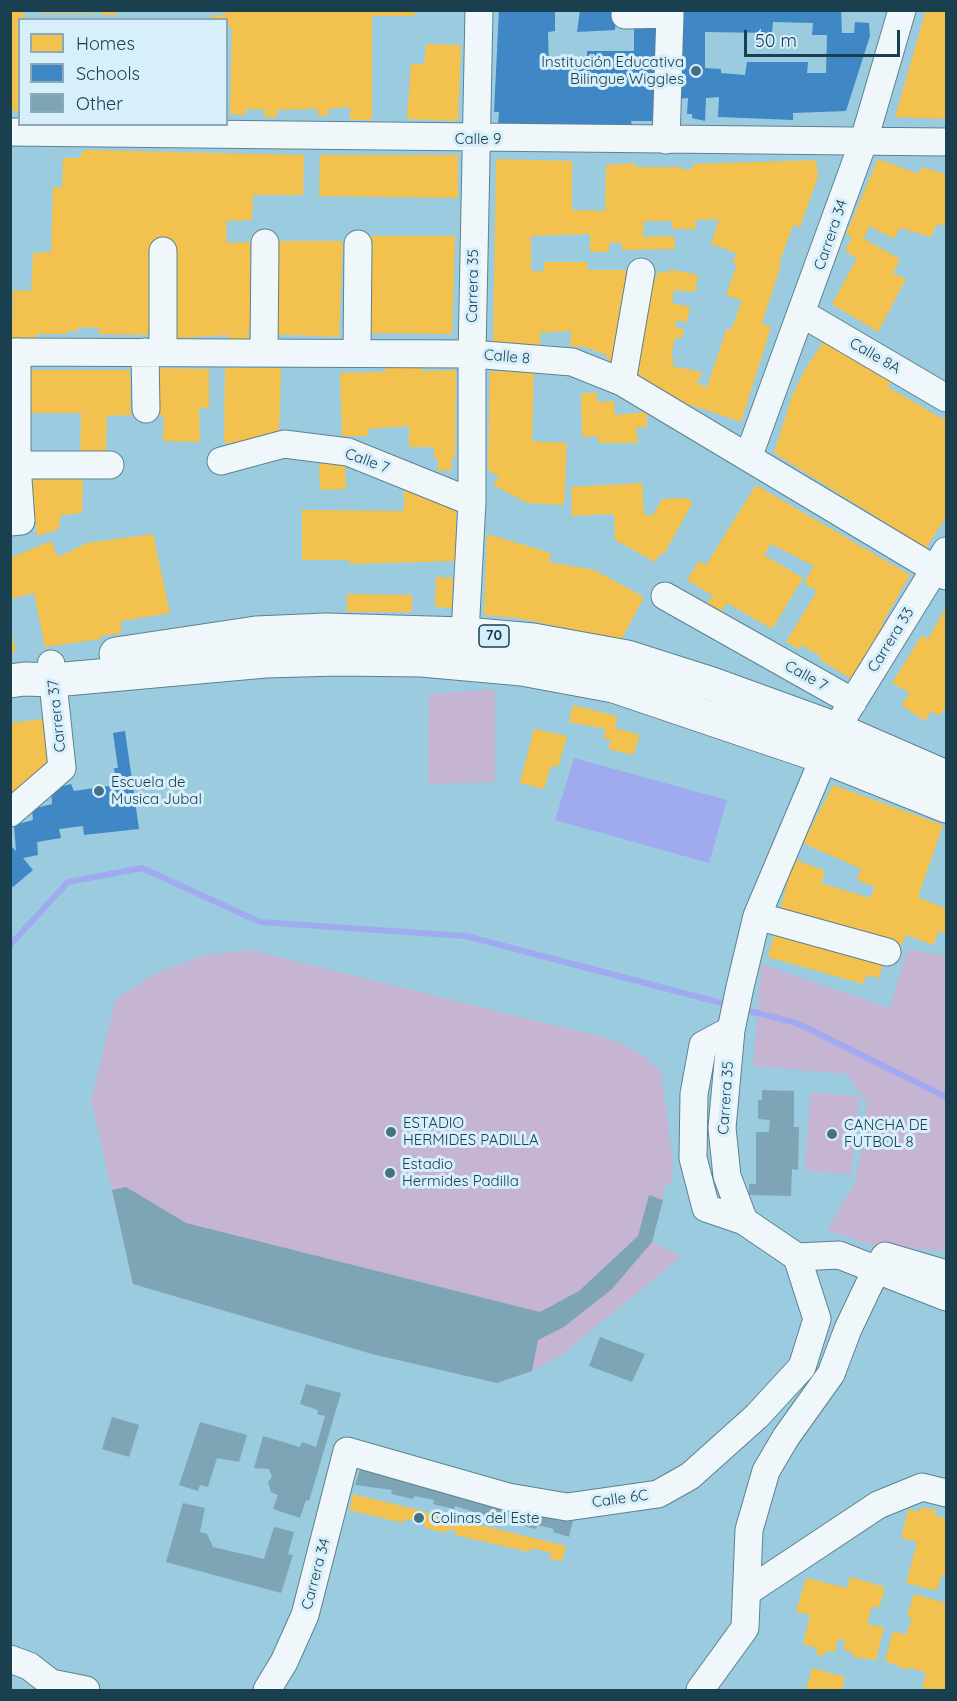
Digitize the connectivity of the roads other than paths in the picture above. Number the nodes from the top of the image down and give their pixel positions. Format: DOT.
graph roads {
  1 [pos="479,10"];
  2 [pos="902,10"];
  3 [pos="625,15"];
  4 [pos="10,132"];
  5 [pos="475,139"];
  6 [pos="666,140"];
  7 [pos="864,140"];
  8 [pos="946,142"];
  9 [pos="265,243"];
  10 [pos="358,244"];
  11 [pos="163,251"];
  12 [pos="641,272"];
  13 [pos="803,314"];
  14 [pos="14,352"];
  15 [pos="154,352"];
  16 [pos="264,353"];
  17 [pos="357,353"];
  18 [pos="472,354"];
  19 [pos="622,382"];
  20 [pos="946,398"];
  21 [pos="146,409"];
  22 [pos="749,455"];
  23 [pos="221,461"];
  24 [pos="17,465"];
  25 [pos="110,465"];
  26 [pos="472,502"];
  27 [pos="10,522"];
  28 [pos="943,565"];
  29 [pos="665,596"];
  30 [pos="465,634"];
  31 [pos="35,676"];
  32 [pos="838,730"];
  33 [pos="946,777"];
  34 [pos="946,806"];
  35 [pos="10,813"];
  36 [pos="757,916"];
  37 [pos="887,952"];
  38 [pos="797,1257"];
  39 [pos="876,1270"];
  40 [pos="946,1274"];
  41 [pos="946,1297"];
  42 [pos="817,1319"];
  43 [pos="848,1329"];
  44 [pos="347,1451"];
  45 [pos="946,1493"];
  46 [pos="747,1554"];
  47 [pos="789,1563"];
  48 [pos="747,1592"];
  49 [pos="10,1659"];
  50 [pos="86,1690"];
  51 [pos="267,1690"];
  52 [pos="700,1690"];
  1 -- 5 [label="street, Carrera 35"];
  2 -- 7 [label="street, Carrera 34"];
  3 -- 6 [label="street"];
  4 -- 5 [label="street, Calle 9"];
  5 -- 6 [label="street, Calle 9"];
  5 -- 18 [label="street, Carrera 35"];
  6 -- 7 [label="street, Calle 9"];
  7 -- 8 [label="street, Calle 9"];
  7 -- 13 [label="street, Carrera 34"];
  9 -- 16 [label="street"];
  10 -- 17 [label="street"];
  11 -- 15 [label="street"];
  12 -- 19 [label="street"];
  13 -- 20 [label="street, Calle 8A"];
  13 -- 22 [label="street, Carrera 34"];
  14 -- 15 [label="street, Calle 8"];
  14 -- 24 [label="street"];
  15 -- 16 [label="street, Calle 8"];
  15 -- 21 [label="street"];
  16 -- 17 [label="street, Calle 8"];
  17 -- 18 [label="street, Calle 8"];
  18 -- 19 [label="street, Calle 8"];
  18 -- 26 [label="street, Carrera 35"];
  19 -- 22 [label="street, Calle 8"];
  22 -- 28 [label="street, Calle 8"];
  23 -- 26 [label="street, Calle 7"];
  24 -- 25 [label="street"];
  24 -- 27 [label="street"];
  26 -- 30 [label="street, Carrera 35"];
  28 -- 32 [label="street, Carrera 33"];
  29 -- 32 [label="street, Calle 7"];
  30 -- 31 [label="main road, 70"];
  30 -- 32 [label="main road, 70"];
  31 -- 32 [label="main road, 70"];
  31 -- 35 [label="street, Carrera 37"];
  32 -- 33 [label="main road, 70"];
  32 -- 34 [label="main road, 70"];
  32 -- 36 [label="street, Carrera 33"];
  36 -- 37 [label="street"];
  36 -- 38 [label="street, Carrera 33"];
  38 -- 39 [label="street"];
  38 -- 42 [label="street"];
  39 -- 40 [label="street"];
  39 -- 41 [label="street"];
  39 -- 43 [label="street"];
  42 -- 43 [label="street"];
  42 -- 44 [label="street, Calle 6C"];
  43 -- 46 [label="street"];
  44 -- 51 [label="street, Carrera 34"];
  45 -- 47 [label="street"];
  46 -- 47 [label="street"];
  46 -- 48 [label="street"];
  47 -- 48 [label="street"];
  48 -- 52 [label="street"];
  49 -- 50 [label="street"];
}
